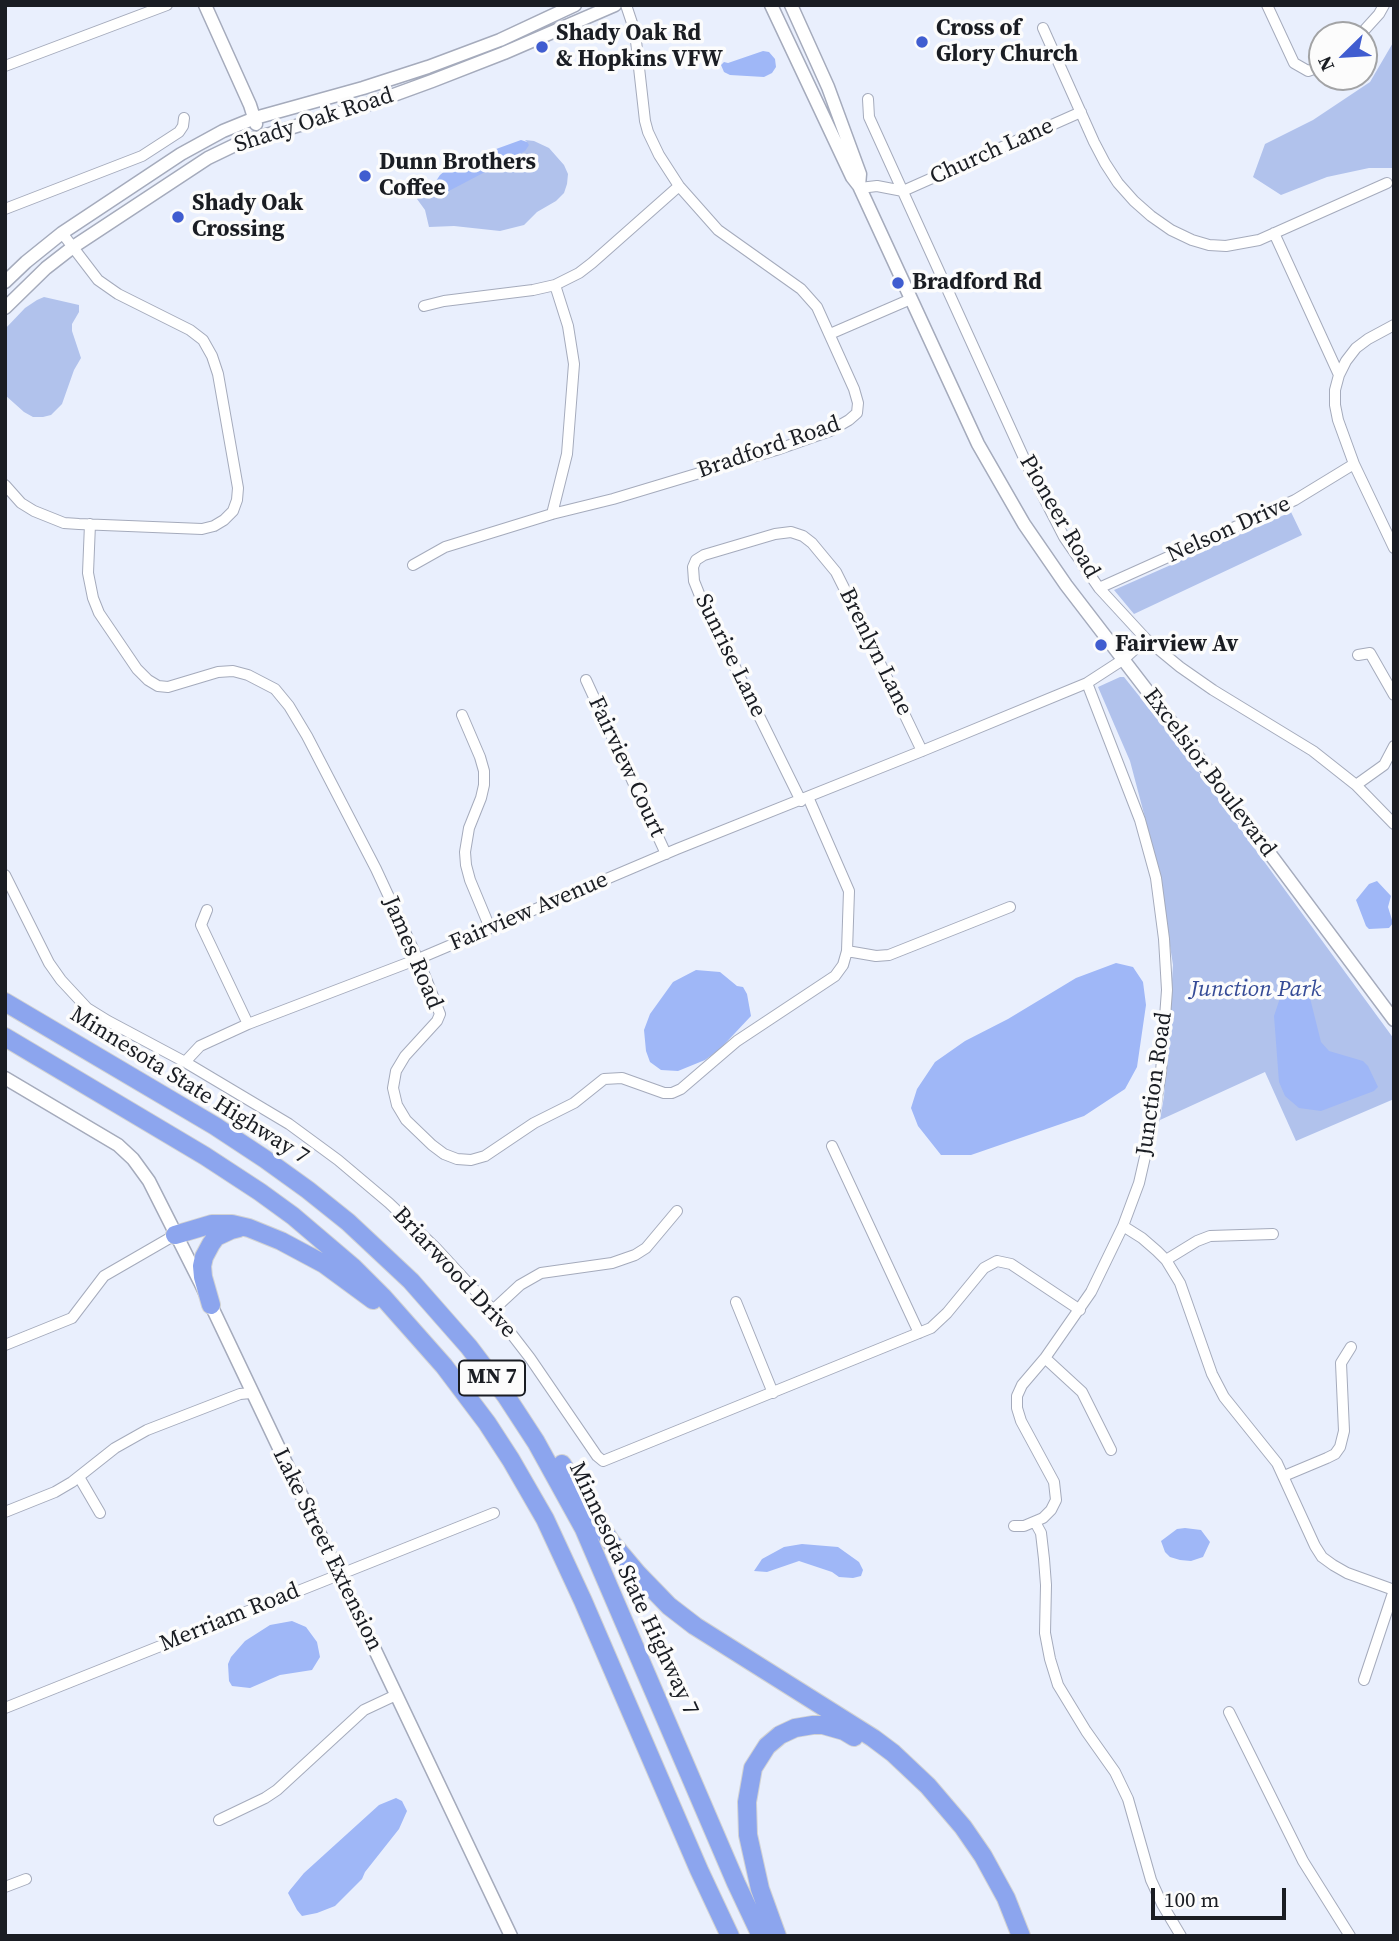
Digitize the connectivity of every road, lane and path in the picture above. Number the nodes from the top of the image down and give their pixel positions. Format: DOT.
graph roads {
  1 [pos="167,5"];
  2 [pos="205,5"];
  3 [pos="575,5"];
  4 [pos="615,5"];
  5 [pos="626,5"];
  6 [pos="771,5"];
  7 [pos="792,5"];
  8 [pos="799,5"];
  9 [pos="1267,5"];
  10 [pos="1384,5"];
  11 [pos="1371,21"];
  12 [pos="1043,28"];
  13 [pos="5,66"];
  14 [pos="1308,71"];
  15 [pos="828,88"];
  16 [pos="868,99"];
  17 [pos="1081,112"];
  18 [pos="184,118"];
  19 [pos="255,118"];
  20 [pos="260,135"];
  21 [pos="1387,183"];
  22 [pos="679,186"];
  23 [pos="860,187"];
  24 [pos="903,191"];
  25 [pos="5,209"];
  26 [pos="62,233"];
  27 [pos="1274,233"];
  28 [pos="73,247"];
  29 [pos="5,282"];
  30 [pos="555,285"];
  31 [pos="911,299"];
  32 [pos="424,306"];
  33 [pos="5,308"];
  34 [pos="1394,325"];
  35 [pos="830,334"];
  36 [pos="1339,375"];
  37 [pos="1354,464"];
  38 [pos="5,485"];
  39 [pos="552,514"];
  40 [pos="89,524"];
  41 [pos="1394,548"];
  42 [pos="823,555"];
  43 [pos="413,565"];
  44 [pos="1099,588"];
  45 [pos="1146,639"];
  46 [pos="1358,655"];
  47 [pos="1124,659"];
  48 [pos="586,680"];
  49 [pos="1087,683"];
  50 [pos="1394,695"];
  51 [pos="462,715"];
  52 [pos="1394,746"];
  53 [pos="922,751"];
  54 [pos="1356,785"];
  55 [pos="804,799"];
  56 [pos="1394,824"];
  57 [pos="666,854"];
  58 [pos="5,875"];
  59 [pos="1010,907"];
  60 [pos="207,910"];
  61 [pos="490,929"];
  62 [pos="847,951"];
  63 [pos="418,959"];
  64 [pos="5,1002"];
  65 [pos="1394,1020"];
  66 [pos="248,1024"];
  67 [pos="5,1037"];
  68 [pos="185,1062"];
  69 [pos="5,1078"];
  70 [pos="832,1146"];
  71 [pos="677,1211"];
  72 [pos="1123,1226"];
  73 [pos="249,1228"];
  74 [pos="1273,1234"];
  75 [pos="175,1235"];
  76 [pos="1166,1259"];
  77 [pos="736,1301"];
  78 [pos="211,1305"];
  79 [pos="493,1310"];
  80 [pos="1080,1310"];
  81 [pos="919,1334"];
  82 [pos="5,1345"];
  83 [pos="469,1347"];
  84 [pos="1351,1347"];
  85 [pos="1045,1358"];
  86 [pos="444,1366"];
  87 [pos="251,1393"];
  88 [pos="773,1393"];
  89 [pos="1111,1450"];
  90 [pos="1284,1476"];
  91 [pos="79,1477"];
  92 [pos="5,1512"];
  93 [pos="100,1513"];
  94 [pos="495,1513"];
  95 [pos="1035,1521"];
  96 [pos="1014,1526"];
  97 [pos="338,1574"];
  98 [pos="1394,1590"];
  99 [pos="1364,1680"];
  100 [pos="396,1695"];
  101 [pos="5,1708"];
  102 [pos="1229,1712"];
  103 [pos="670,1804"];
  104 [pos="219,1820"];
  105 [pos="26,1879"];
  106 [pos="5,1887"];
  107 [pos="511,1936"];
  108 [pos="721,1936"];
  109 [pos="730,1936"];
  110 [pos="761,1936"];
  111 [pos="777,1936"];
  112 [pos="1010,1936"];
  113 [pos="1021,1936"];
  114 [pos="1181,1936"];
  115 [pos="1350,1936"];
  1 -- 13 [label="street"];
  2 -- 19 [label="main road"];
  3 -- 19 [label="main road, Shady Oak Road"];
  4 -- 20 [label="main road, Shady Oak Road"];
  5 -- 22 [label="street, Bradford Road"];
  6 -- 23 [label="main road, Excelsior Boulevard"];
  7 -- 15 [label="main road, Excelsior Boulevard"];
  8 -- 15 [label="main road"];
  9 -- 14 [label="street"];
  10 -- 11 [label="street"];
  12 -- 17 [label="street, Church Lane"];
  15 -- 23 [label="main road, Excelsior Boulevard"];
  16 -- 24 [label="street, Pioneer Road"];
  17 -- 24 [label="street, Church Lane"];
  17 -- 27 [label="street, Church Lane"];
  18 -- 25 [label="street"];
  19 -- 20 [label="main road"];
  19 -- 26 [label="main road, Shady Oak Road"];
  20 -- 28 [label="main road, Shady Oak Road"];
  21 -- 27 [label="street, Church Lane"];
  22 -- 30 [label="street"];
  22 -- 35 [label="street, Bradford Road"];
  23 -- 24 [label="street"];
  23 -- 31 [label="main road, Excelsior Boulevard"];
  24 -- 44 [label="street, Pioneer Road"];
  26 -- 28 [label="street"];
  26 -- 29 [label="main road, Shady Oak Road"];
  27 -- 36 [label="street"];
  28 -- 33 [label="main road, Shady Oak Road"];
  28 -- 40 [label="street"];
  30 -- 32 [label="street"];
  30 -- 39 [label="street"];
  31 -- 35 [label="street"];
  31 -- 47 [label="main road, Excelsior Boulevard"];
  34 -- 36 [label="street"];
  35 -- 39 [label="street, Bradford Road"];
  36 -- 37 [label="street"];
  37 -- 41 [label="street"];
  37 -- 44 [label="street, Nelson Drive"];
  38 -- 40 [label="street"];
  39 -- 43 [label="street, Bradford Road"];
  40 -- 63 [label="street, James Road"];
  42 -- 53 [label="street, Brenlyn Lane"];
  42 -- 55 [label="street, Sunrise Lane"];
  44 -- 45 [label="street, Pioneer Road"];
  45 -- 47 [label="street, Fairview Avenue"];
  45 -- 54 [label="street, Pioneer Road"];
  46 -- 50 [label="street"];
  47 -- 49 [label="street, Fairview Avenue"];
  47 -- 65 [label="main road, Excelsior Boulevard"];
  48 -- 57 [label="street, Fairview Court"];
  49 -- 53 [label="street, Fairview Avenue"];
  49 -- 72 [label="street, Junction Road"];
  51 -- 61 [label="street"];
  52 -- 54 [label="street"];
  53 -- 55 [label="street, Fairview Avenue"];
  54 -- 56 [label="street, Pioneer Road"];
  55 -- 57 [label="street, Fairview Avenue"];
  55 -- 62 [label="street, Sunrise Lane"];
  57 -- 61 [label="street, Fairview Avenue"];
  58 -- 68 [label="street, Briarwood Drive"];
  59 -- 62 [label="street"];
  60 -- 66 [label="street"];
  61 -- 63 [label="street, Fairview Avenue"];
  62 -- 63 [label="street, James Road"];
  63 -- 66 [label="street, Fairview Avenue"];
  64 -- 83 [label="highway, Minnesota State Highway 7 / MN 7"];
  66 -- 68 [label="street, Fairview Avenue"];
  67 -- 86 [label="highway, MN 7"];
  68 -- 79 [label="street, Briarwood Drive"];
  69 -- 75 [label="main road, Lake Street Extension"];
  70 -- 81 [label="street"];
  71 -- 79 [label="street"];
  72 -- 76 [label="street"];
  72 -- 80 [label="street, Junction Road"];
  73 -- 75 [label="highway"];
  73 -- 78 [label="highway"];
  73 -- 86 [label="highway"];
  74 -- 76 [label="street"];
  75 -- 78 [label="main road, Lake Street Extension"];
  75 -- 82 [label="street"];
  76 -- 90 [label="street"];
  77 -- 88 [label="street"];
  78 -- 87 [label="main road, Lake Street Extension"];
  79 -- 88 [label="street, Briarwood Drive"];
  80 -- 81 [label="street, Briarwood Drive"];
  80 -- 85 [label="street, Junction Road"];
  81 -- 88 [label="street, Briarwood Drive"];
  83 -- 110 [label="highway, Minnesota State Highway 7 / MN 7"];
  83 -- 113 [label="highway"];
  84 -- 90 [label="street"];
  85 -- 89 [label="street"];
  85 -- 95 [label="street, Junction Road"];
  86 -- 103 [label="highway, MN 7"];
  87 -- 91 [label="street"];
  87 -- 97 [label="main road, Lake Street Extension"];
  90 -- 98 [label="street"];
  91 -- 92 [label="street"];
  91 -- 93 [label="street"];
  94 -- 97 [label="street, Merriam Road"];
  95 -- 96 [label="street"];
  95 -- 114 [label="street"];
  97 -- 100 [label="main road, Lake Street Extension"];
  97 -- 101 [label="street, Merriam Road"];
  98 -- 99 [label="street"];
  100 -- 104 [label="street"];
  100 -- 107 [label="main road, Lake Street Extension"];
  102 -- 115 [label="street"];
  103 -- 108 [label="highway"];
  103 -- 109 [label="highway, MN 7"];
  105 -- 106 [label="street"];
  111 -- 112 [label="highway"];
}
